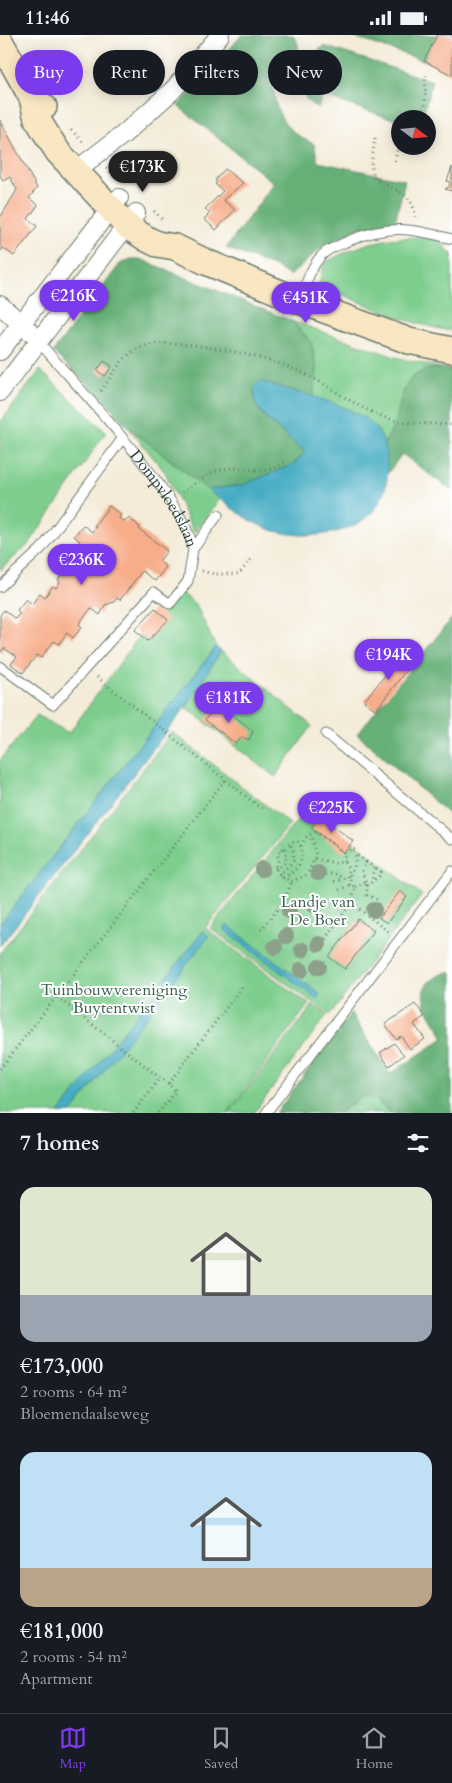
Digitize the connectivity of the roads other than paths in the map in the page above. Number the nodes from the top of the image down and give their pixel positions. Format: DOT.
graph roads {
  1 [pos="220,35"];
  2 [pos="0,41"];
  3 [pos="32,98"];
  4 [pos="85,163"];
  5 [pos="128,206"];
  6 [pos="452,239"];
  7 [pos="300,301"];
  8 [pos="0,305"];
  9 [pos="22,323"];
  10 [pos="39,342"];
  11 [pos="452,350"];
  12 [pos="0,351"];
  13 [pos="0,392"];
  14 [pos="122,439"];
  15 [pos="218,515"];
  16 [pos="193,549"];
  17 [pos="0,587"];
  18 [pos="0,666"];
  19 [pos="326,734"];
  20 [pos="452,839"];
  21 [pos="452,871"];
  22 [pos="266,1113"];
  1 -- 4 [label="street"];
  2 -- 3 [label="street"];
  3 -- 4 [label="street"];
  3 -- 4 [label="street"];
  4 -- 5 [label="street"];
  5 -- 7 [label="street"];
  5 -- 9 [label="street"];
  5 -- 10 [label="street"];
  6 -- 7 [label="lane"];
  7 -- 11 [label="street"];
  8 -- 9 [label="street"];
  9 -- 10 [label="street"];
  9 -- 12 [label="street"];
  10 -- 13 [label="street"];
  10 -- 14 [label="lane, Dompvloedslaan"];
  14 -- 16 [label="lane, Dompvloedslaan"];
  14 -- 17 [label="lane, Dompvloedslaan"];
  15 -- 16 [label="lane, Dompvloedslaan"];
  16 -- 18 [label="lane"];
  19 -- 20 [label="lane"];
  21 -- 22 [label="lane"];
}
